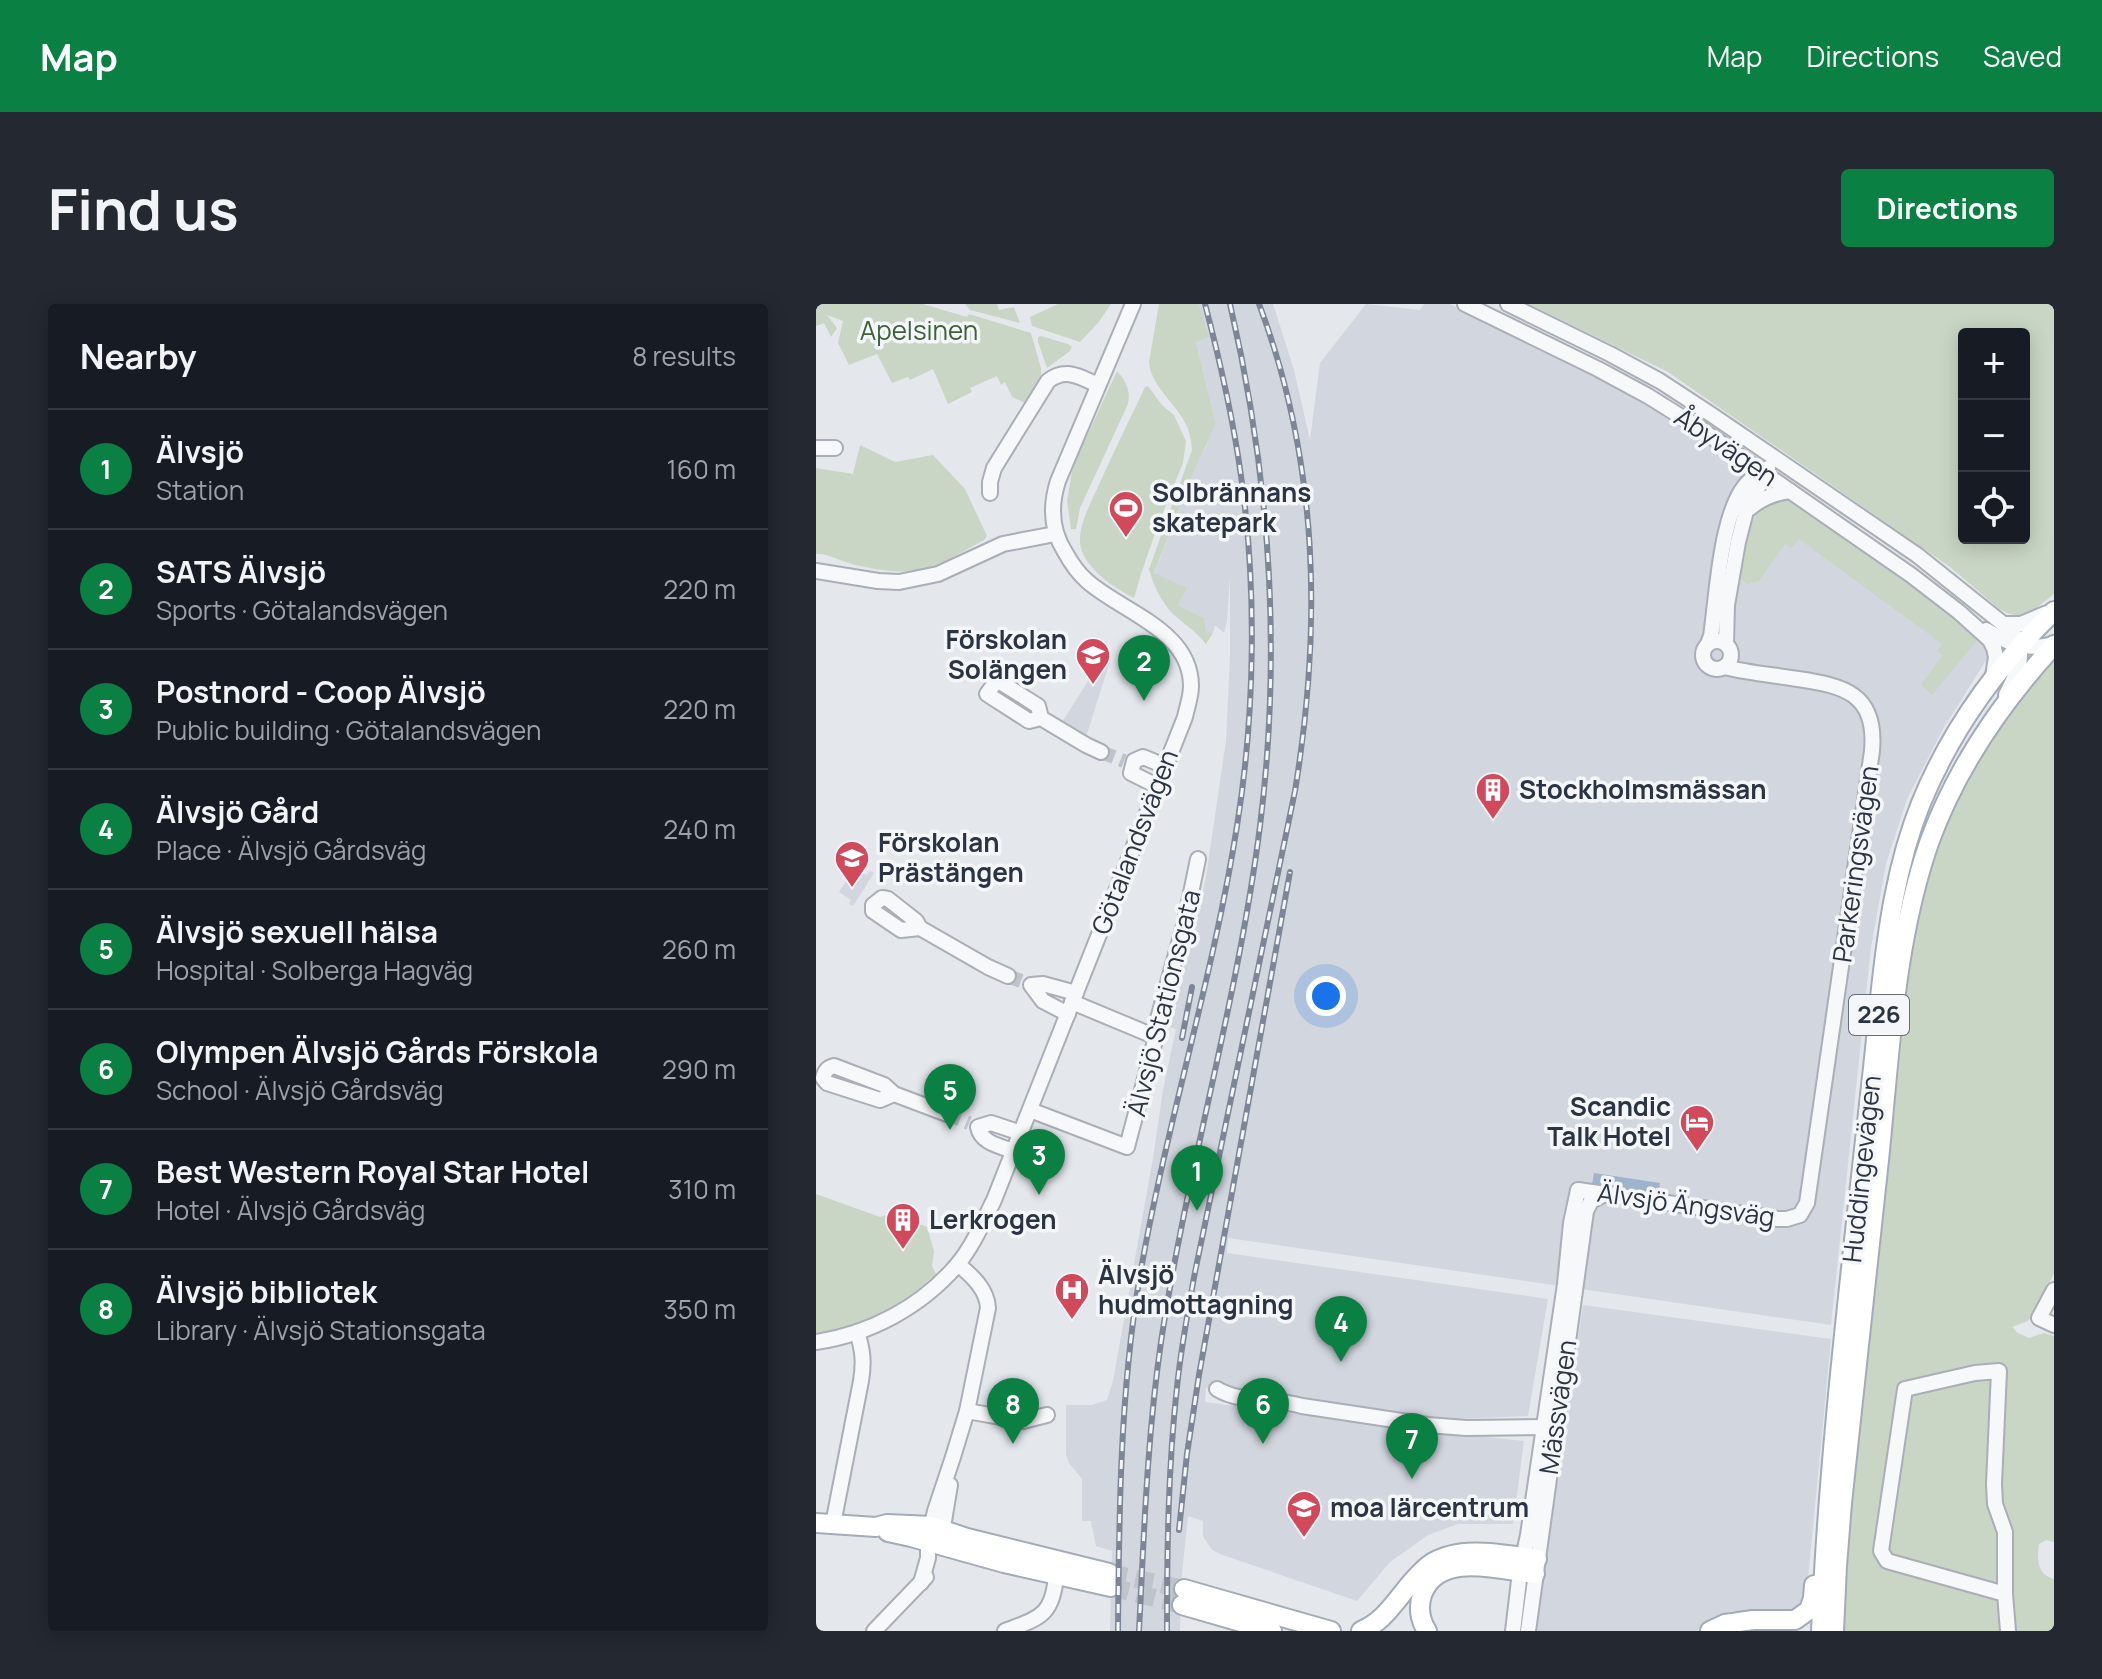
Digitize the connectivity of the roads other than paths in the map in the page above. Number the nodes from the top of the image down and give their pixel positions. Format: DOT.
graph roads {
  1 [pos="1133,304"];
  2 [pos="1465,304"];
  3 [pos="1508,304"];
  4 [pos="1098,385"];
  5 [pos="816,448"];
  6 [pos="835,448"];
  7 [pos="1776,458"];
  8 [pos="1765,473"];
  9 [pos="1790,491"];
  10 [pos="990,493"];
  11 [pos="1746,511"];
  12 [pos="1055,534"];
  13 [pos="816,571"];
  14 [pos="2054,610"];
  15 [pos="1969,620"];
  16 [pos="2004,624"];
  17 [pos="1708,644"];
  18 [pos="2054,644"];
  19 [pos="2020,646"];
  20 [pos="1728,647"];
  21 [pos="1724,667"];
  22 [pos="1766,674"];
  23 [pos="1993,676"];
  24 [pos="1998,713"];
  25 [pos="1041,718"];
  26 [pos="1101,752"];
  27 [pos="1165,766"];
  28 [pos="1157,786"];
  29 [pos="1198,859"];
  30 [pos="920,928"];
  31 [pos="1008,976"];
  32 [pos="1072,1003"];
  33 [pos="1156,1037"];
  34 [pos="894,1094"];
  35 [pos="1030,1110"];
  36 [pos="947,1114"];
  37 [pos="1021,1133"];
  38 [pos="1013,1151"];
  39 [pos="1578,1190"];
  40 [pos="1605,1194"];
  41 [pos="1795,1217"];
  42 [pos="958,1264"];
  43 [pos="2054,1290"];
  44 [pos="2054,1325"];
  45 [pos="857,1332"];
  46 [pos="816,1342"];
  47 [pos="1217,1389"];
  48 [pos="967,1411"];
  49 [pos="1047,1415"];
  50 [pos="1549,1427"];
  51 [pos="1835,1432"];
  52 [pos="825,1524"];
  53 [pos="936,1536"];
  54 [pos="1529,1566"];
  55 [pos="1056,1575"];
  56 [pos="2005,1594"];
  57 [pos="874,1631"];
  58 [pos="1005,1631"];
  59 [pos="1272,1631"];
  60 [pos="1331,1631"];
  61 [pos="1361,1631"];
  62 [pos="1427,1631"];
  63 [pos="1513,1631"];
  64 [pos="1528,1631"];
  65 [pos="1710,1631"];
  66 [pos="1821,1631"];
  67 [pos="1834,1631"];
  68 [pos="2008,1631"];
  1 -- 4 [label="street"];
  2 -- 8 [label="street, Åbyvägen"];
  3 -- 7 [label="street, Åbyvägen"];
  4 -- 10 [label="street"];
  4 -- 12 [label="street"];
  5 -- 6 [label="street"];
  7 -- 8 [label="street"];
  7 -- 16 [label="street, Åbyvägen"];
  8 -- 9 [label="street, Åbyvägen"];
  8 -- 11 [label="street"];
  8 -- 17 [label="street"];
  9 -- 11 [label="street"];
  9 -- 15 [label="street, Åbyvägen"];
  11 -- 20 [label="street"];
  12 -- 13 [label="street"];
  12 -- 27 [label="street, Götalandsvägen"];
  14 -- 16 [label="street"];
  14 -- 19 [label="main road, Huddingevägen / 226"];
  15 -- 19 [label="street, Åbyvägen"];
  15 -- 23 [label="street, Åbyvägen"];
  16 -- 19 [label="street, Åbyvägen"];
  17 -- 20 [label="street"];
  17 -- 21 [label="street"];
  18 -- 19 [label="street, Åbyvägen"];
  18 -- 24 [label="main road, Huddingevägen / 226"];
  19 -- 23 [label="main road, Huddingevägen / 226"];
  19 -- 24 [label="street"];
  20 -- 21 [label="street"];
  20 -- 22 [label="street, Parkeringsvägen"];
  21 -- 22 [label="street, Parkeringsvägen"];
  22 -- 41 [label="street, Parkeringsvägen"];
  23 -- 51 [label="main road, Huddingevägen / 226"];
  24 -- 67 [label="main road, Huddingevägen / 226"];
  25 -- 26 [label="street"];
  27 -- 28 [label="street, Götalandsvägen"];
  27 -- 28 [label="street"];
  28 -- 32 [label="street, Götalandsvägen"];
  29 -- 33 [label="street, Älvsjö Stationsgata"];
  30 -- 31 [label="street"];
  32 -- 33 [label="street"];
  32 -- 35 [label="street, Götalandsvägen"];
  33 -- 35 [label="street, Älvsjö Stationsgata"];
  34 -- 36 [label="street"];
  35 -- 37 [label="street, Götalandsvägen"];
  37 -- 38 [label="street, Götalandsvägen"];
  37 -- 38 [label="street"];
  38 -- 42 [label="street, Götalandsvägen"];
  39 -- 40 [label="street, Älvsjö Ängsväg"];
  39 -- 50 [label="street, Mässvägen"];
  40 -- 41 [label="street, Älvsjö Ängsväg"];
  40 -- 50 [label="street, Mässvägen"];
  42 -- 45 [label="street, Götalandsvägen"];
  42 -- 48 [label="street"];
  43 -- 44 [label="street"];
  45 -- 46 [label="street, Götalandsvägen"];
  45 -- 52 [label="street"];
  47 -- 50 [label="street"];
  48 -- 49 [label="street"];
  48 -- 53 [label="street"];
  50 -- 54 [label="street, Mässvägen"];
  51 -- 65 [label="main road"];
  51 -- 66 [label="main road, Huddingevägen / 226"];
  52 -- 53 [label="main road"];
  53 -- 55 [label="main road"];
  53 -- 55 [label="main road"];
  53 -- 57 [label="street"];
  54 -- 61 [label="main road"];
  54 -- 62 [label="main road"];
  54 -- 63 [label="street, Mässvägen"];
  54 -- 64 [label="street, Mässvägen"];
  55 -- 58 [label="street"];
  56 -- 56 [label="street"];
  56 -- 68 [label="street"];
  59 -- 60 [label="main road"];
}
